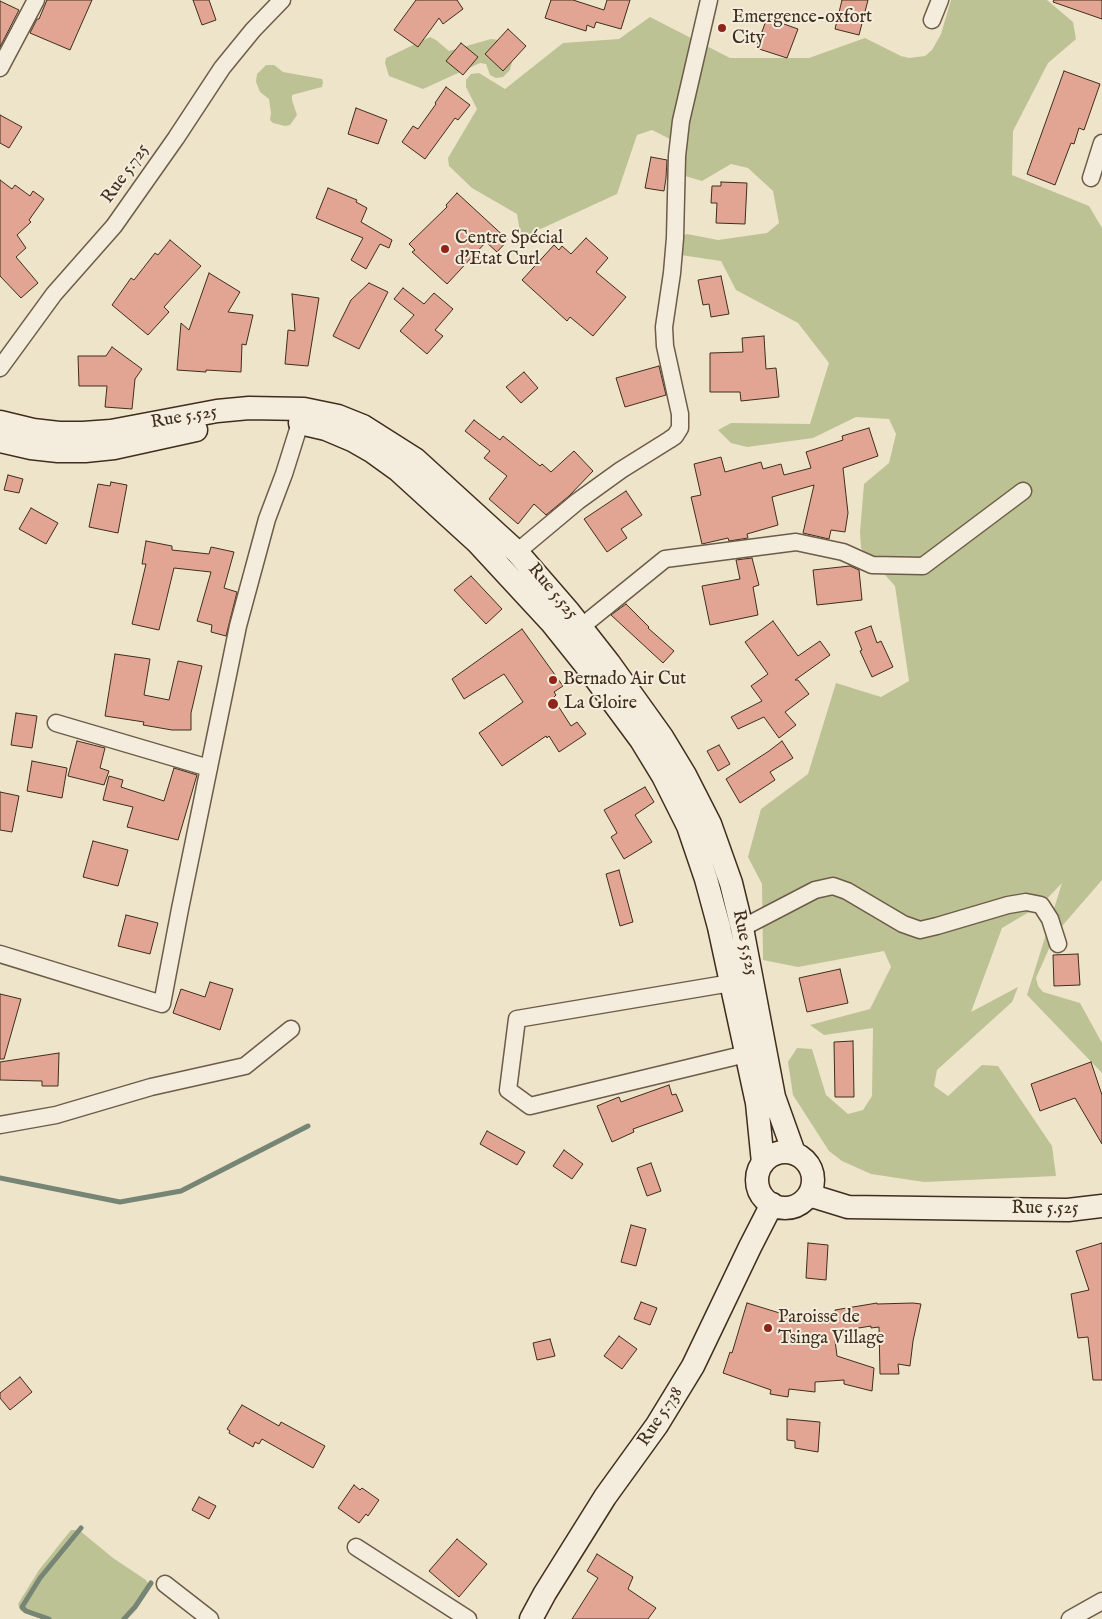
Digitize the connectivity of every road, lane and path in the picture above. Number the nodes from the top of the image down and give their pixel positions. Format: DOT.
graph roads {
  1 [pos="36,0"];
  2 [pos="282,0"];
  3 [pos="709,0"];
  4 [pos="940,0"];
  5 [pos="932,20"];
  6 [pos="0,68"];
  7 [pos="1102,143"];
  8 [pos="1091,178"];
  9 [pos="0,368"];
  10 [pos="0,422"];
  11 [pos="300,423"];
  12 [pos="0,441"];
  13 [pos="1023,491"];
  14 [pos="517,552"];
  15 [pos="581,626"];
  16 [pos="56,723"];
  17 [pos="209,768"];
  18 [pos="742,928"];
  19 [pos="1058,944"];
  20 [pos="0,954"];
  21 [pos="731,983"];
  22 [pos="291,1029"];
  23 [pos="746,1054"];
  24 [pos="0,1125"];
  25 [pos="794,1153"];
  26 [pos="763,1163"];
  27 [pos="809,1195"];
  28 [pos="772,1204"];
  29 [pos="1102,1206"];
  30 [pos="356,1547"];
  31 [pos="165,1584"];
  32 [pos="1102,1601"];
  33 [pos="210,1619"];
  34 [pos="468,1619"];
  35 [pos="531,1619"];
  36 [pos="1070,1619"];
  1 -- 6 [label="street"];
  2 -- 9 [label="street, Rue 5.725"];
  3 -- 14 [label="street"];
  4 -- 5 [label="street"];
  7 -- 8 [label="street"];
  10 -- 14 [label="street, Rue 5.525"];
  11 -- 12 [label="street, Rue 5.525"];
  11 -- 17 [label="street"];
  11 -- 21 [label="street, Rue 5.525"];
  13 -- 15 [label="street"];
  14 -- 15 [label="street, Rue 5.525"];
  15 -- 18 [label="street, Rue 5.525"];
  16 -- 17 [label="street"];
  17 -- 20 [label="street"];
  18 -- 19 [label="street"];
  18 -- 25 [label="street, Rue 5.525"];
  21 -- 23 [label="street, Rue 5.525"];
  21 -- 23 [label="street"];
  22 -- 24 [label="street"];
  23 -- 26 [label="street, Rue 5.525"];
  25 -- 26 [label="street"];
  25 -- 27 [label="street"];
  26 -- 28 [label="street"];
  27 -- 28 [label="street"];
  27 -- 29 [label="street, Rue 5.525"];
  28 -- 35 [label="street, Rue 5.738"];
  30 -- 34 [label="street"];
  31 -- 33 [label="street"];
  32 -- 36 [label="street"];
}
